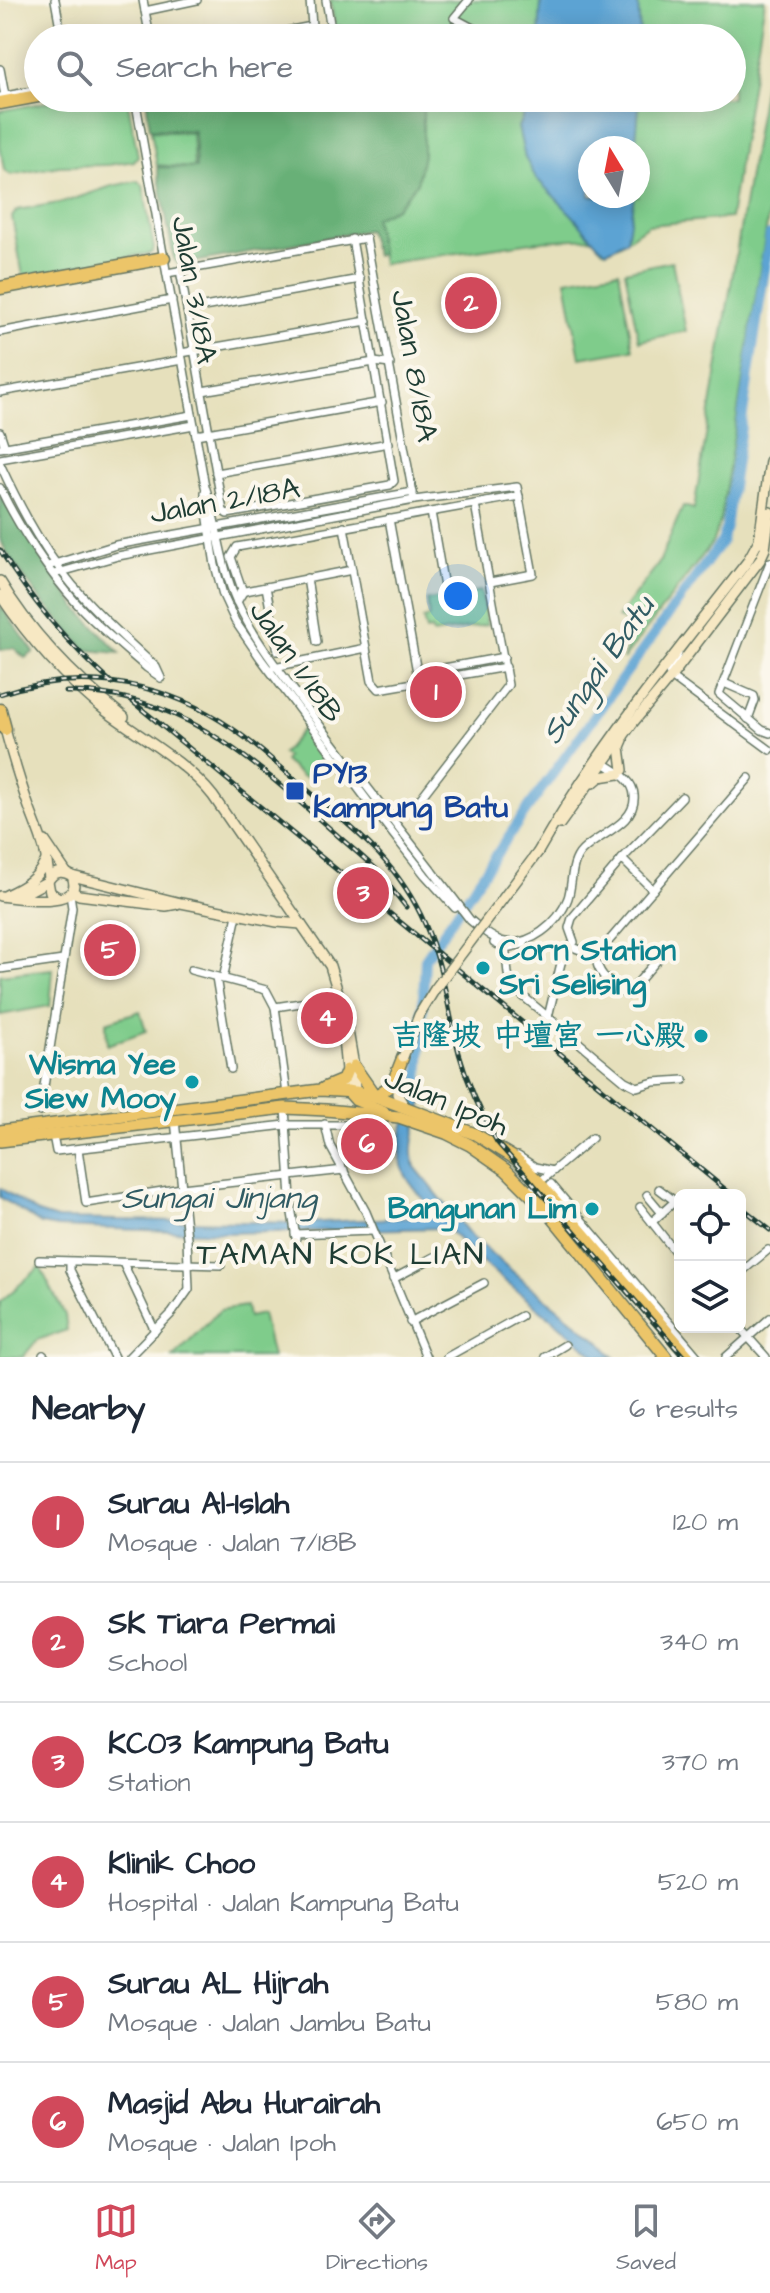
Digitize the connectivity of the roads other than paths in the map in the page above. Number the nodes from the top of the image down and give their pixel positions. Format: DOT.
graph roads {
  1 [pos="55,0"];
  2 [pos="143,0"];
  3 [pos="197,0"];
  4 [pos="310,0"];
  5 [pos="326,0"];
  6 [pos="469,0"];
  7 [pos="145,11"];
  8 [pos="59,24"];
  9 [pos="147,24"];
  10 [pos="312,24"];
  11 [pos="328,24"];
  12 [pos="465,24"];
  13 [pos="0,69"];
  14 [pos="1,86"];
  15 [pos="24,95"];
  16 [pos="2,99"];
  17 [pos="138,112"];
  18 [pos="352,239"];
  19 [pos="164,258"];
  20 [pos="180,270"];
  21 [pos="167,273"];
  22 [pos="360,279"];
  23 [pos="0,288"];
  24 [pos="172,300"];
  25 [pos="187,310"];
  26 [pos="367,321"];
  27 [pos="0,332"];
  28 [pos="195,351"];
  29 [pos="182,356"];
  30 [pos="374,362"];
  31 [pos="390,364"];
  32 [pos="202,391"];
  33 [pos="0,392"];
  34 [pos="382,402"];
  35 [pos="192,415"];
  36 [pos="194,425"];
  37 [pos="0,432"];
  38 [pos="94,432"];
  39 [pos="209,432"];
  40 [pos="196,435"];
  41 [pos="96,442"];
  42 [pos="389,443"];
  43 [pos="2,447"];
  44 [pos="0,461"];
  45 [pos="770,461"];
  46 [pos="216,473"];
  47 [pos="0,488"];
  48 [pos="413,496"];
  49 [pos="519,496"];
  50 [pos="475,504"];
  51 [pos="431,512"];
  52 [pos="770,512"];
  53 [pos="389,519"];
  54 [pos="344,527"];
  55 [pos="213,529"];
  56 [pos="215,539"];
  57 [pos="770,562"];
  58 [pos="52,564"];
  59 [pos="352,570"];
  60 [pos="59,573"];
  61 [pos="307,578"];
  62 [pos="0,581"];
  63 [pos="490,582"];
  64 [pos="266,587"];
  65 [pos="444,587"];
  66 [pos="232,589"];
  67 [pos="759,591"];
  68 [pos="243,592"];
  69 [pos="0,595"];
  70 [pos="770,596"];
  71 [pos="237,602"];
  72 [pos="22,620"];
  73 [pos="317,642"];
  74 [pos="683,645"];
  75 [pos="366,648"];
  76 [pos="278,651"];
  77 [pos="139,656"];
  78 [pos="504,657"];
  79 [pos="272,667"];
  80 [pos="506,667"];
  81 [pos="417,673"];
  82 [pos="671,677"];
  83 [pos="419,683"];
  84 [pos="724,683"];
  85 [pos="643,697"];
  86 [pos="638,717"];
  87 [pos="1,718"];
  88 [pos="748,719"];
  89 [pos="770,733"];
  90 [pos="770,750"];
  91 [pos="602,758"];
  92 [pos="621,772"];
  93 [pos="749,778"];
  94 [pos="682,797"];
  95 [pos="420,799"];
  96 [pos="579,799"];
  97 [pos="41,835"];
  98 [pos="538,852"];
  99 [pos="47,856"];
  100 [pos="622,859"];
  101 [pos="69,874"];
  102 [pos="49,880"];
  103 [pos="653,890"];
  104 [pos="72,893"];
  105 [pos="1,896"];
  106 [pos="282,896"];
  107 [pos="17,898"];
  108 [pos="59,898"];
  109 [pos="181,903"];
  110 [pos="72,908"];
  111 [pos="237,915"];
  112 [pos="271,921"];
  113 [pos="301,924"];
  114 [pos="574,942"];
  115 [pos="671,944"];
  116 [pos="505,945"];
  117 [pos="596,956"];
  118 [pos="63,960"];
  119 [pos="0,969"];
  120 [pos="191,970"];
  121 [pos="220,978"];
  122 [pos="340,1001"];
  123 [pos="275,1007"];
  124 [pos="548,1017"];
  125 [pos="403,1057"];
  126 [pos="351,1068"];
  127 [pos="231,1069"];
  128 [pos="684,1080"];
  129 [pos="320,1090"];
  130 [pos="352,1093"];
  131 [pos="287,1094"];
  132 [pos="375,1096"];
  133 [pos="392,1104"];
  134 [pos="285,1108"];
  135 [pos="40,1112"];
  136 [pos="374,1115"];
  137 [pos="403,1115"];
  138 [pos="175,1120"];
  139 [pos="428,1121"];
  140 [pos="325,1124"];
  141 [pos="286,1125"];
  142 [pos="0,1131"];
  143 [pos="53,1135"];
  144 [pos="177,1137"];
  145 [pos="484,1138"];
  146 [pos="592,1138"];
  147 [pos="0,1141"];
  148 [pos="78,1149"];
  149 [pos="344,1170"];
  150 [pos="553,1171"];
  151 [pos="289,1176"];
  152 [pos="545,1183"];
  153 [pos="182,1188"];
  154 [pos="659,1189"];
  155 [pos="528,1192"];
  156 [pos="647,1195"];
  157 [pos="674,1201"];
  158 [pos="674,1205"];
  159 [pos="640,1207"];
  160 [pos="662,1213"];
  161 [pos="652,1222"];
  162 [pos="372,1230"];
  163 [pos="674,1250"];
  164 [pos="768,1250"];
  165 [pos="434,1257"];
  166 [pos="39,1260"];
  167 [pos="70,1262"];
  168 [pos="123,1263"];
  169 [pos="189,1264"];
  170 [pos="221,1265"];
  171 [pos="746,1268"];
  172 [pos="393,1279"];
  173 [pos="484,1283"];
  174 [pos="521,1316"];
  175 [pos="770,1318"];
  176 [pos="410,1322"];
  177 [pos="155,1331"];
  178 [pos="744,1333"];
  179 [pos="679,1334"];
  180 [pos="748,1337"];
  181 [pos="565,1345"];
  182 [pos="114,1357"];
  183 [pos="129,1357"];
  184 [pos="426,1357"];
  185 [pos="447,1357"];
  186 [pos="545,1357"];
  187 [pos="666,1357"];
  188 [pos="689,1357"];
  189 [pos="698,1357"];
  190 [pos="726,1357"];
  191 [pos="766,1357"];
  1 -- 8 [label="street"];
  2 -- 7 [label="street"];
  3 -- 7 [label="street"];
  4 -- 10 [label="street"];
  5 -- 11 [label="street"];
  6 -- 12 [label="street"];
  7 -- 9 [label="street"];
  13 -- 14 [label="street"];
  14 -- 16 [label="street"];
  15 -- 16 [label="highway"];
  17 -- 19 [label="street, Jalan 3/18A"];
  18 -- 20 [label="street"];
  18 -- 22 [label="street"];
  18 -- 31 [label="street, Jalan 8/18A"];
  19 -- 21 [label="street, Jalan 3/18A"];
  19 -- 23 [label="highway"];
  20 -- 21 [label="street"];
  20 -- 25 [label="street"];
  21 -- 24 [label="street, Jalan 3/18A"];
  22 -- 25 [label="street"];
  22 -- 26 [label="street"];
  24 -- 27 [label="street"];
  24 -- 29 [label="street, Jalan 3/18A"];
  25 -- 28 [label="street"];
  26 -- 28 [label="street"];
  26 -- 30 [label="street"];
  28 -- 29 [label="street"];
  28 -- 32 [label="street"];
  29 -- 33 [label="street"];
  29 -- 35 [label="street, Jalan 3/18A"];
  30 -- 31 [label="street"];
  30 -- 32 [label="street"];
  30 -- 34 [label="street"];
  31 -- 48 [label="street, Jalan 8/18A"];
  32 -- 39 [label="street"];
  34 -- 39 [label="street"];
  34 -- 42 [label="street"];
  35 -- 36 [label="street, Jalan 3/18A"];
  35 -- 38 [label="street"];
  36 -- 40 [label="street, Jalan 3/18A"];
  36 -- 41 [label="street"];
  37 -- 43 [label="street"];
  38 -- 41 [label="street"];
  38 -- 43 [label="street"];
  39 -- 40 [label="street"];
  39 -- 46 [label="street"];
  40 -- 55 [label="street, Jalan 3/18A"];
  41 -- 44 [label="street"];
  42 -- 46 [label="street"];
  42 -- 46 [label="street"];
  44 -- 58 [label="street"];
  45 -- 74 [label="street"];
  47 -- 58 [label="street"];
  48 -- 49 [label="street"];
  48 -- 55 [label="street, Jalan 2/18A"];
  48 -- 56 [label="street, Jalan 2/18A"];
  49 -- 50 [label="street, Jalan 2/18A"];
  49 -- 63 [label="street"];
  50 -- 51 [label="street, Jalan 2/18A"];
  50 -- 63 [label="street"];
  51 -- 53 [label="street, Jalan 2/18A"];
  51 -- 65 [label="street"];
  52 -- 82 [label="street"];
  53 -- 54 [label="street, Jalan 2/18A"];
  53 -- 81 [label="street"];
  54 -- 59 [label="street"];
  54 -- 68 [label="street, Jalan 2/18A"];
  55 -- 56 [label="street, Jalan 3/18A"];
  55 -- 58 [label="street, Jalan 2/18A"];
  56 -- 60 [label="street, Jalan 2/18A"];
  56 -- 66 [label="street, Jalan 1/18B"];
  56 -- 79 [label="street, Jalan 1/18B"];
  57 -- 67 [label="street"];
  58 -- 60 [label="street"];
  59 -- 61 [label="street"];
  59 -- 75 [label="street"];
  60 -- 77 [label="street"];
  61 -- 64 [label="street"];
  61 -- 73 [label="street"];
  62 -- 72 [label="street"];
  63 -- 78 [label="street"];
  64 -- 68 [label="street"];
  64 -- 76 [label="street"];
  66 -- 68 [label="street"];
  66 -- 71 [label="street, Jalan 1/18B"];
  67 -- 70 [label="street"];
  67 -- 84 [label="street"];
  68 -- 71 [label="street"];
  69 -- 72 [label="street"];
  71 -- 79 [label="street, Jalan 1/18B"];
  72 -- 106 [label="street"];
  74 -- 82 [label="street"];
  74 -- 85 [label="street"];
  75 -- 79 [label="street"];
  75 -- 83 [label="street"];
  78 -- 80 [label="street"];
  78 -- 81 [label="street"];
  79 -- 116 [label="street, Jalan 1/18B"];
  80 -- 83 [label="street"];
  80 -- 95 [label="street"];
  81 -- 83 [label="street"];
  82 -- 85 [label="street"];
  82 -- 86 [label="street"];
  82 -- 90 [label="street"];
  84 -- 88 [label="street"];
  84 -- 88 [label="street"];
  85 -- 91 [label="street"];
  86 -- 91 [label="street"];
  86 -- 92 [label="street"];
  87 -- 97 [label="street"];
  88 -- 89 [label="street"];
  91 -- 92 [label="street"];
  91 -- 96 [label="street"];
  91 -- 98 [label="street"];
  92 -- 96 [label="street"];
  92 -- 116 [label="street"];
  93 -- 103 [label="street"];
  94 -- 100 [label="street"];
  96 -- 98 [label="street"];
  97 -- 99 [label="street"];
  97 -- 101 [label="street"];
  98 -- 125 [label="street, bridge"];
  99 -- 102 [label="street"];
  99 -- 105 [label="street"];
  100 -- 103 [label="street"];
  100 -- 114 [label="street"];
  101 -- 102 [label="street"];
  101 -- 104 [label="street"];
  101 -- 109 [label="street"];
  102 -- 107 [label="street"];
  102 -- 108 [label="street"];
  103 -- 117 [label="street"];
  104 -- 108 [label="street"];
  104 -- 109 [label="street"];
  104 -- 110 [label="street"];
  105 -- 107 [label="street"];
  106 -- 112 [label="street"];
  106 -- 113 [label="street"];
  107 -- 108 [label="street"];
  108 -- 110 [label="street"];
  109 -- 111 [label="street"];
  110 -- 118 [label="street"];
  111 -- 112 [label="street"];
  111 -- 121 [label="street"];
  112 -- 113 [label="street"];
  113 -- 122 [label="street"];
  115 -- 117 [label="street"];
  116 -- 124 [label="street"];
  117 -- 124 [label="street"];
  118 -- 119 [label="street"];
  118 -- 135 [label="street"];
  120 -- 121 [label="street"];
  121 -- 123 [label="street"];
  121 -- 127 [label="street"];
  122 -- 123 [label="street"];
  122 -- 126 [label="street"];
  123 -- 131 [label="street"];
  124 -- 128 [label="street"];
  125 -- 132 [label="main road"];
  125 -- 133 [label="street"];
  125 -- 137 [label="street"];
  126 -- 129 [label="main road"];
  126 -- 130 [label="street"];
  126 -- 132 [label="main road"];
  129 -- 130 [label="main road, Jalan Ipoh"];
  129 -- 131 [label="main road, Jalan Ipoh"];
  130 -- 132 [label="main road, Jalan Ipoh"];
  130 -- 134 [label="main road"];
  130 -- 137 [label="main road"];
  131 -- 142 [label="main road, Jalan Ipoh"];
  132 -- 133 [label="main road, Jalan Ipoh"];
  133 -- 137 [label="main road"];
  134 -- 136 [label="main road, Jalan Ipoh"];
  134 -- 138 [label="main road, Jalan Ipoh"];
  134 -- 141 [label="street"];
  136 -- 137 [label="main road, Jalan Ipoh"];
  136 -- 140 [label="street"];
  137 -- 139 [label="main road, Jalan Ipoh"];
  138 -- 143 [label="main road, Jalan Ipoh"];
  138 -- 144 [label="street"];
  139 -- 145 [label="main road, Jalan Ipoh"];
  139 -- 155 [label="main road, Jalan Ipoh"];
  140 -- 141 [label="street"];
  140 -- 149 [label="street"];
  141 -- 144 [label="street"];
  141 -- 151 [label="street"];
  143 -- 147 [label="main road, Jalan Ipoh"];
  143 -- 148 [label="street"];
  144 -- 148 [label="street"];
  144 -- 153 [label="street"];
  145 -- 150 [label="street"];
  145 -- 152 [label="main road, Jalan Ipoh"];
  146 -- 150 [label="street"];
  148 -- 153 [label="street"];
  149 -- 151 [label="street"];
  149 -- 162 [label="street"];
  150 -- 152 [label="street"];
  151 -- 153 [label="street"];
  151 -- 162 [label="street"];
  152 -- 155 [label="street"];
  152 -- 179 [label="street"];
  152 -- 188 [label="main road, Jalan Ipoh"];
  153 -- 169 [label="street"];
  154 -- 157 [label="street"];
  155 -- 187 [label="main road, Jalan Ipoh"];
  156 -- 160 [label="street"];
  158 -- 160 [label="street"];
  159 -- 161 [label="street"];
  160 -- 161 [label="street"];
  161 -- 163 [label="street"];
  162 -- 172 [label="street"];
  164 -- 171 [label="street"];
  165 -- 172 [label="street"];
  166 -- 167 [label="street"];
  167 -- 168 [label="street"];
  167 -- 182 [label="street"];
  168 -- 169 [label="street"];
  168 -- 177 [label="street"];
  169 -- 170 [label="street"];
  169 -- 177 [label="street"];
  172 -- 176 [label="street"];
  173 -- 176 [label="street"];
  174 -- 185 [label="street"];
  175 -- 180 [label="street"];
  176 -- 184 [label="street"];
  177 -- 183 [label="street"];
  178 -- 180 [label="street"];
  179 -- 189 [label="street"];
  180 -- 190 [label="street"];
  180 -- 191 [label="street"];
  181 -- 186 [label="street"];
}
